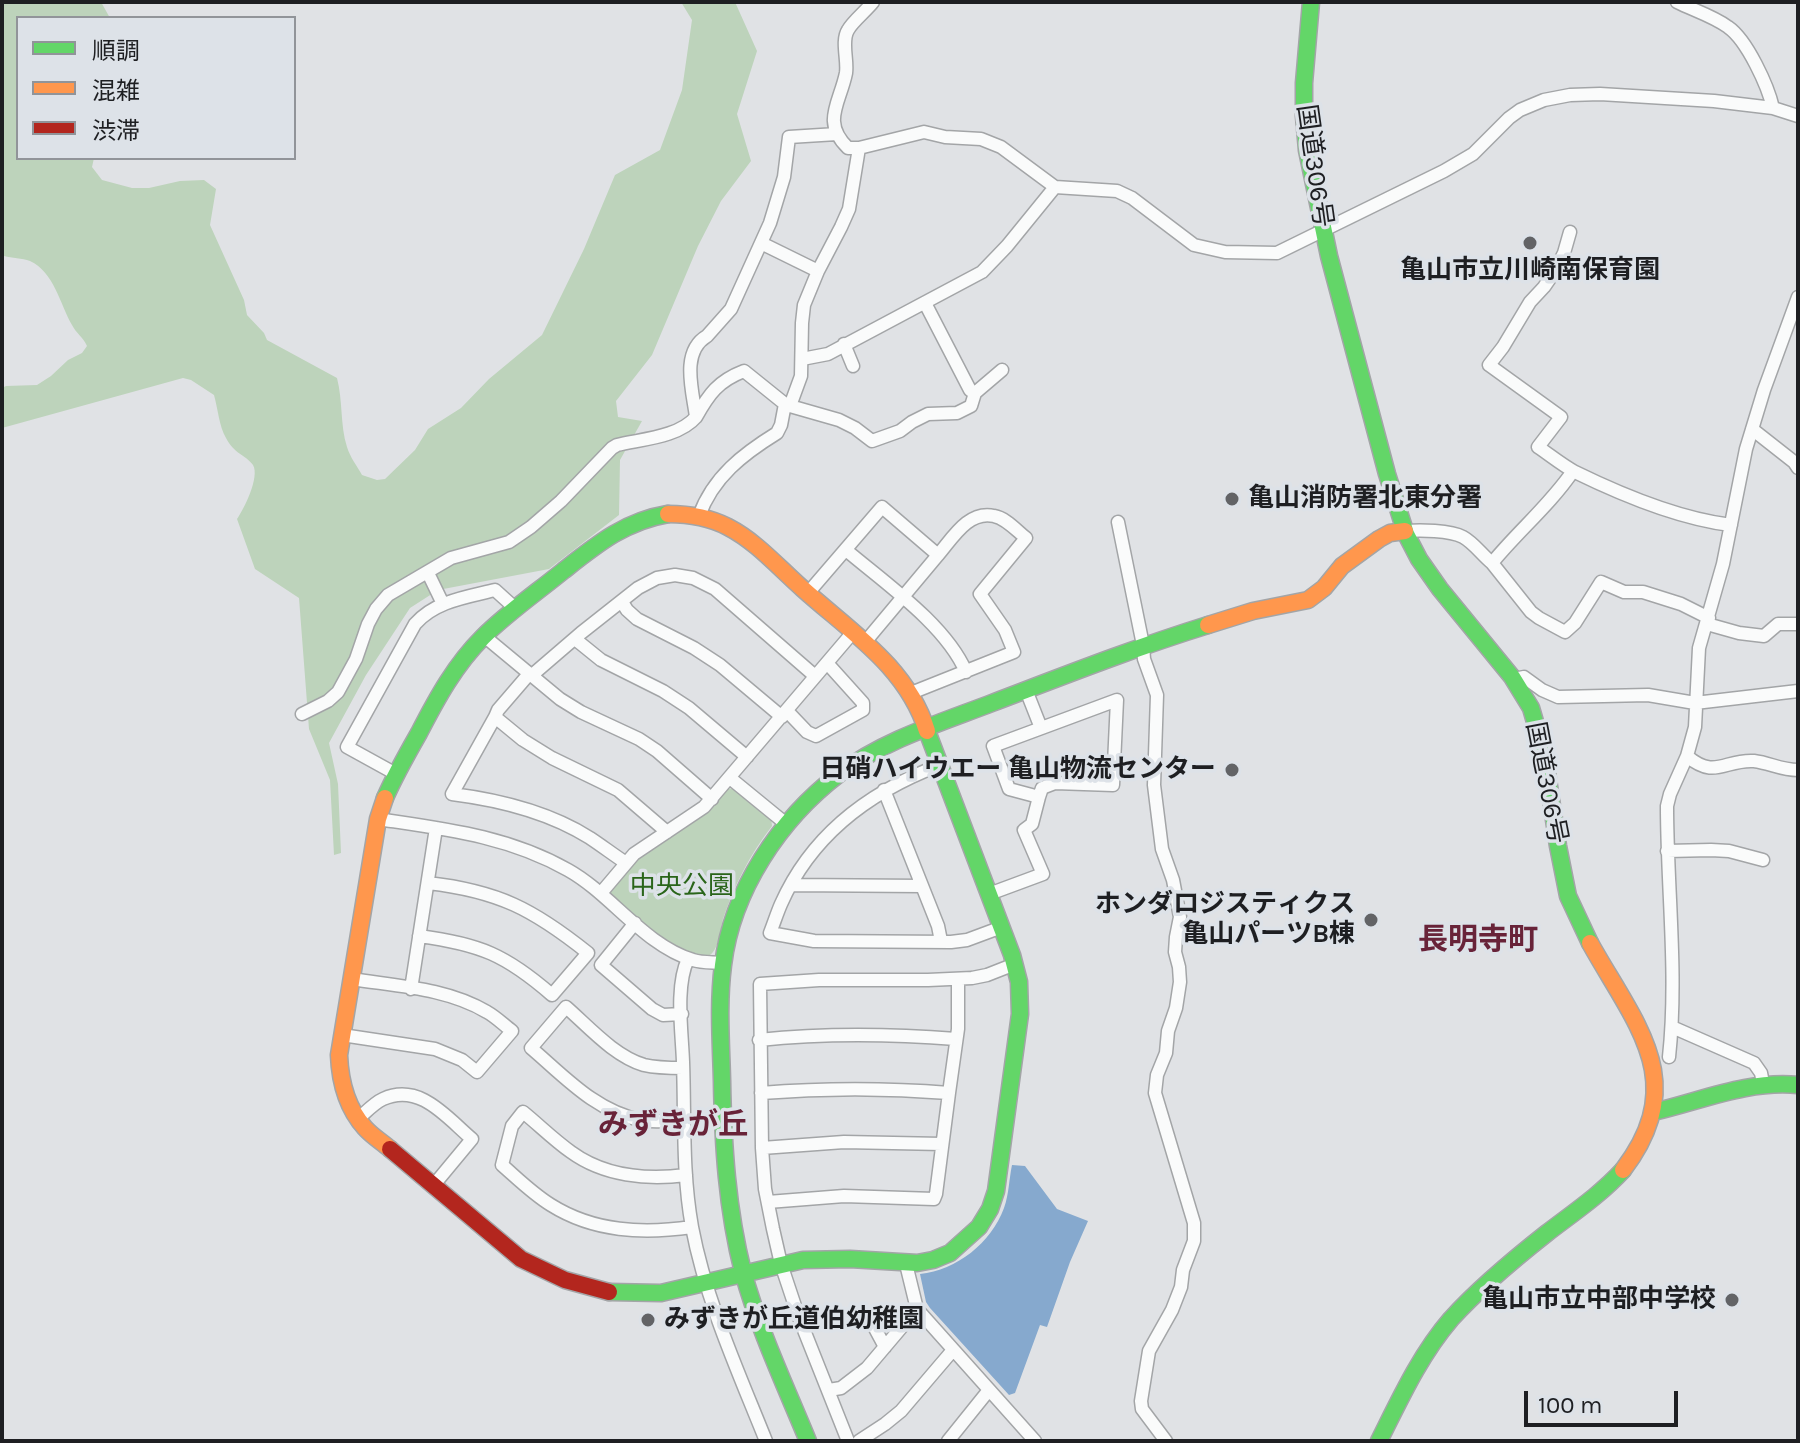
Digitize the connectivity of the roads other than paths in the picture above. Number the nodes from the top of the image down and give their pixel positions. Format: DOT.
graph roads {
  1 [pos="873,2"];
  2 [pos="1311,2"];
  3 [pos="1677,2"];
  4 [pos="1772,102"];
  5 [pos="1798,116"];
  6 [pos="837,134"];
  7 [pos="859,148"];
  8 [pos="1055,187"];
  9 [pos="1321,230"];
  10 [pos="1570,232"];
  11 [pos="761,243"];
  12 [pos="818,271"];
  13 [pos="1798,297"];
  14 [pos="925,303"];
  15 [pos="844,344"];
  16 [pos="802,359"];
  17 [pos="853,366"];
  18 [pos="1002,370"];
  19 [pos="975,393"];
  20 [pos="788,405"];
  21 [pos="696,417"];
  22 [pos="1752,429"];
  23 [pos="1798,468"];
  24 [pos="1573,471"];
  25 [pos="699,516"];
  26 [pos="1118,522"];
  27 [pos="1731,525"];
  28 [pos="1405,531"];
  29 [pos="846,550"];
  30 [pos="938,555"];
  31 [pos="1492,563"];
  32 [pos="428,573"];
  33 [pos="808,593"];
  34 [pos="903,598"];
  35 [pos="622,602"];
  36 [pos="443,604"];
  37 [pos="516,609"];
  38 [pos="1708,621"];
  39 [pos="1798,624"];
  40 [pos="484,636"];
  41 [pos="860,636"];
  42 [pos="575,639"];
  43 [pos="1143,645"];
  44 [pos="827,663"];
  45 [pos="966,672"];
  46 [pos="530,675"];
  47 [pos="815,676"];
  48 [pos="1514,679"];
  49 [pos="1026,690"];
  50 [pos="1798,691"];
  51 [pos="911,693"];
  52 [pos="1695,703"];
  53 [pos="302,714"];
  54 [pos="784,714"];
  55 [pos="495,717"];
  56 [pos="1041,728"];
  57 [pos="927,729"];
  58 [pos="1687,756"];
  59 [pos="747,757"];
  60 [pos="940,765"];
  61 [pos="1798,770"];
  62 [pos="396,774"];
  63 [pos="730,778"];
  64 [pos="884,790"];
  65 [pos="1039,797"];
  66 [pos="712,799"];
  67 [pos="378,819"];
  68 [pos="785,823"];
  69 [pos="436,828"];
  70 [pos="667,832"];
  71 [pos="1667,851"];
  72 [pos="1763,860"];
  73 [pos="626,863"];
  74 [pos="428,883"];
  75 [pos="791,885"];
  76 [pos="922,886"];
  77 [pos="601,893"];
  78 [pos="989,894"];
  79 [pos="635,923"];
  80 [pos="1002,927"];
  81 [pos="419,936"];
  82 [pos="941,941"];
  83 [pos="688,959"];
  84 [pos="723,963"];
  85 [pos="1015,964"];
  86 [pos="352,979"];
  87 [pos="958,979"];
  88 [pos="411,989"];
  89 [pos="682,1014"];
  90 [pos="1672,1027"];
  91 [pos="342,1035"];
  92 [pos="956,1039"];
  93 [pos="759,1040"];
  94 [pos="1669,1057"];
  95 [pos="683,1068"];
  96 [pos="1763,1083"];
  97 [pos="1798,1085"];
  98 [pos="761,1093"];
  99 [pos="949,1093"];
  100 [pos="1653,1112"];
  101 [pos="358,1119"];
  102 [pos="684,1121"];
  103 [pos="942,1144"];
  104 [pos="762,1148"];
  105 [pos="686,1175"];
  106 [pos="433,1186"];
  107 [pos="768,1202"];
  108 [pos="692,1227"];
  109 [pos="781,1264"];
  110 [pos="906,1264"];
  111 [pos="744,1274"];
  112 [pos="707,1282"];
  113 [pos="917,1309"];
  114 [pos="802,1324"];
  115 [pos="885,1347"];
  116 [pos="953,1350"];
  117 [pos="829,1390"];
  118 [pos="989,1390"];
  119 [pos="1026,1438"];
  120 [pos="766,1441"];
  121 [pos="808,1441"];
  122 [pos="848,1441"];
  123 [pos="859,1441"];
  124 [pos="948,1441"];
  125 [pos="1166,1441"];
  126 [pos="1379,1441"];
  1 -- 6 [label="street"];
  2 -- 9 [label="main road, 国道306号"];
  3 -- 4 [label="street"];
  4 -- 5 [label="street"];
  4 -- 9 [label="street"];
  6 -- 7 [label="street"];
  6 -- 11 [label="street"];
  7 -- 8 [label="street"];
  7 -- 12 [label="street"];
  8 -- 9 [label="street"];
  8 -- 14 [label="street"];
  9 -- 28 [label="main road, 国道306号"];
  10 -- 24 [label="street"];
  11 -- 12 [label="street"];
  11 -- 21 [label="street"];
  12 -- 16 [label="street"];
  13 -- 22 [label="street"];
  14 -- 15 [label="street"];
  14 -- 19 [label="street"];
  15 -- 16 [label="street"];
  15 -- 17 [label="street"];
  16 -- 20 [label="street"];
  18 -- 19 [label="street"];
  19 -- 20 [label="street"];
  20 -- 21 [label="street"];
  20 -- 25 [label="street"];
  21 -- 32 [label="street"];
  22 -- 23 [label="street"];
  22 -- 27 [label="street"];
  24 -- 27 [label="street"];
  24 -- 31 [label="street"];
  25 -- 33 [label="main road"];
  25 -- 37 [label="main road"];
  26 -- 43 [label="street"];
  27 -- 38 [label="street"];
  28 -- 31 [label="street"];
  28 -- 43 [label="main road"];
  28 -- 48 [label="main road, 国道306号"];
  29 -- 30 [label="street"];
  29 -- 33 [label="street"];
  29 -- 34 [label="street"];
  30 -- 34 [label="street"];
  30 -- 45 [label="street"];
  31 -- 38 [label="street"];
  32 -- 36 [label="street"];
  32 -- 53 [label="street"];
  33 -- 41 [label="main road"];
  34 -- 41 [label="street"];
  34 -- 45 [label="street"];
  35 -- 42 [label="street"];
  35 -- 47 [label="street"];
  35 -- 54 [label="street"];
  36 -- 37 [label="street"];
  36 -- 62 [label="street"];
  37 -- 40 [label="main road"];
  38 -- 39 [label="street"];
  38 -- 52 [label="street"];
  40 -- 46 [label="street"];
  40 -- 62 [label="main road"];
  41 -- 44 [label="street"];
  41 -- 51 [label="main road"];
  42 -- 46 [label="street"];
  42 -- 59 [label="street"];
  43 -- 49 [label="main road"];
  43 -- 125 [label="street"];
  44 -- 47 [label="street"];
  44 -- 54 [label="street"];
  45 -- 51 [label="street"];
  46 -- 55 [label="street"];
  46 -- 66 [label="street"];
  47 -- 54 [label="street"];
  48 -- 52 [label="street"];
  48 -- 100 [label="main road, 国道306号"];
  49 -- 56 [label="street"];
  49 -- 57 [label="main road"];
  50 -- 52 [label="street"];
  51 -- 57 [label="main road"];
  52 -- 58 [label="street"];
  54 -- 59 [label="street"];
  55 -- 70 [label="street"];
  55 -- 73 [label="street"];
  56 -- 65 [label="street"];
  56 -- 65 [label="street"];
  57 -- 60 [label="main road"];
  57 -- 68 [label="main road"];
  58 -- 61 [label="street"];
  58 -- 71 [label="street"];
  59 -- 63 [label="street"];
  60 -- 64 [label="street"];
  60 -- 78 [label="main road"];
  62 -- 67 [label="main road"];
  63 -- 66 [label="street"];
  63 -- 68 [label="street"];
  64 -- 75 [label="street"];
  64 -- 76 [label="street"];
  65 -- 78 [label="street"];
  66 -- 70 [label="street"];
  67 -- 69 [label="street"];
  67 -- 86 [label="main road"];
  68 -- 84 [label="main road"];
  69 -- 74 [label="street"];
  69 -- 77 [label="street"];
  70 -- 73 [label="street"];
  71 -- 72 [label="street"];
  71 -- 90 [label="street"];
  73 -- 77 [label="street"];
  74 -- 81 [label="street"];
  74 -- 81 [label="street"];
  75 -- 76 [label="street"];
  75 -- 82 [label="street"];
  76 -- 82 [label="street"];
  77 -- 79 [label="street"];
  78 -- 80 [label="main road"];
  79 -- 83 [label="street"];
  79 -- 89 [label="street"];
  80 -- 82 [label="street"];
  80 -- 85 [label="main road"];
  81 -- 88 [label="street"];
  83 -- 84 [label="street"];
  83 -- 89 [label="street"];
  84 -- 111 [label="main road"];
  85 -- 87 [label="street"];
  85 -- 110 [label="main road"];
  86 -- 88 [label="street"];
  86 -- 91 [label="main road"];
  87 -- 92 [label="street"];
  87 -- 93 [label="street"];
  88 -- 91 [label="street"];
  89 -- 95 [label="street"];
  90 -- 94 [label="street"];
  90 -- 96 [label="street"];
  91 -- 101 [label="main road"];
  92 -- 93 [label="street"];
  92 -- 99 [label="street"];
  93 -- 98 [label="street"];
  95 -- 102 [label="street"];
  95 -- 102 [label="street"];
  96 -- 97 [label="main road"];
  96 -- 100 [label="main road"];
  98 -- 99 [label="street"];
  98 -- 104 [label="street"];
  99 -- 103 [label="street"];
  100 -- 126 [label="main road, 国道306号"];
  101 -- 106 [label="main road"];
  101 -- 106 [label="street"];
  102 -- 105 [label="street"];
  103 -- 104 [label="street"];
  103 -- 107 [label="street"];
  104 -- 107 [label="street"];
  105 -- 108 [label="street"];
  105 -- 108 [label="street"];
  106 -- 112 [label="main road"];
  107 -- 109 [label="street"];
  108 -- 112 [label="street"];
  109 -- 110 [label="main road"];
  109 -- 111 [label="main road"];
  109 -- 114 [label="street"];
  110 -- 113 [label="street"];
  111 -- 112 [label="main road"];
  111 -- 121 [label="main road"];
  112 -- 120 [label="street"];
  113 -- 115 [label="street"];
  113 -- 116 [label="street"];
  114 -- 115 [label="street"];
  114 -- 117 [label="street"];
  115 -- 117 [label="street"];
  116 -- 118 [label="street"];
  116 -- 123 [label="street"];
  117 -- 122 [label="street"];
  118 -- 119 [label="street"];
  118 -- 124 [label="street"];
}
